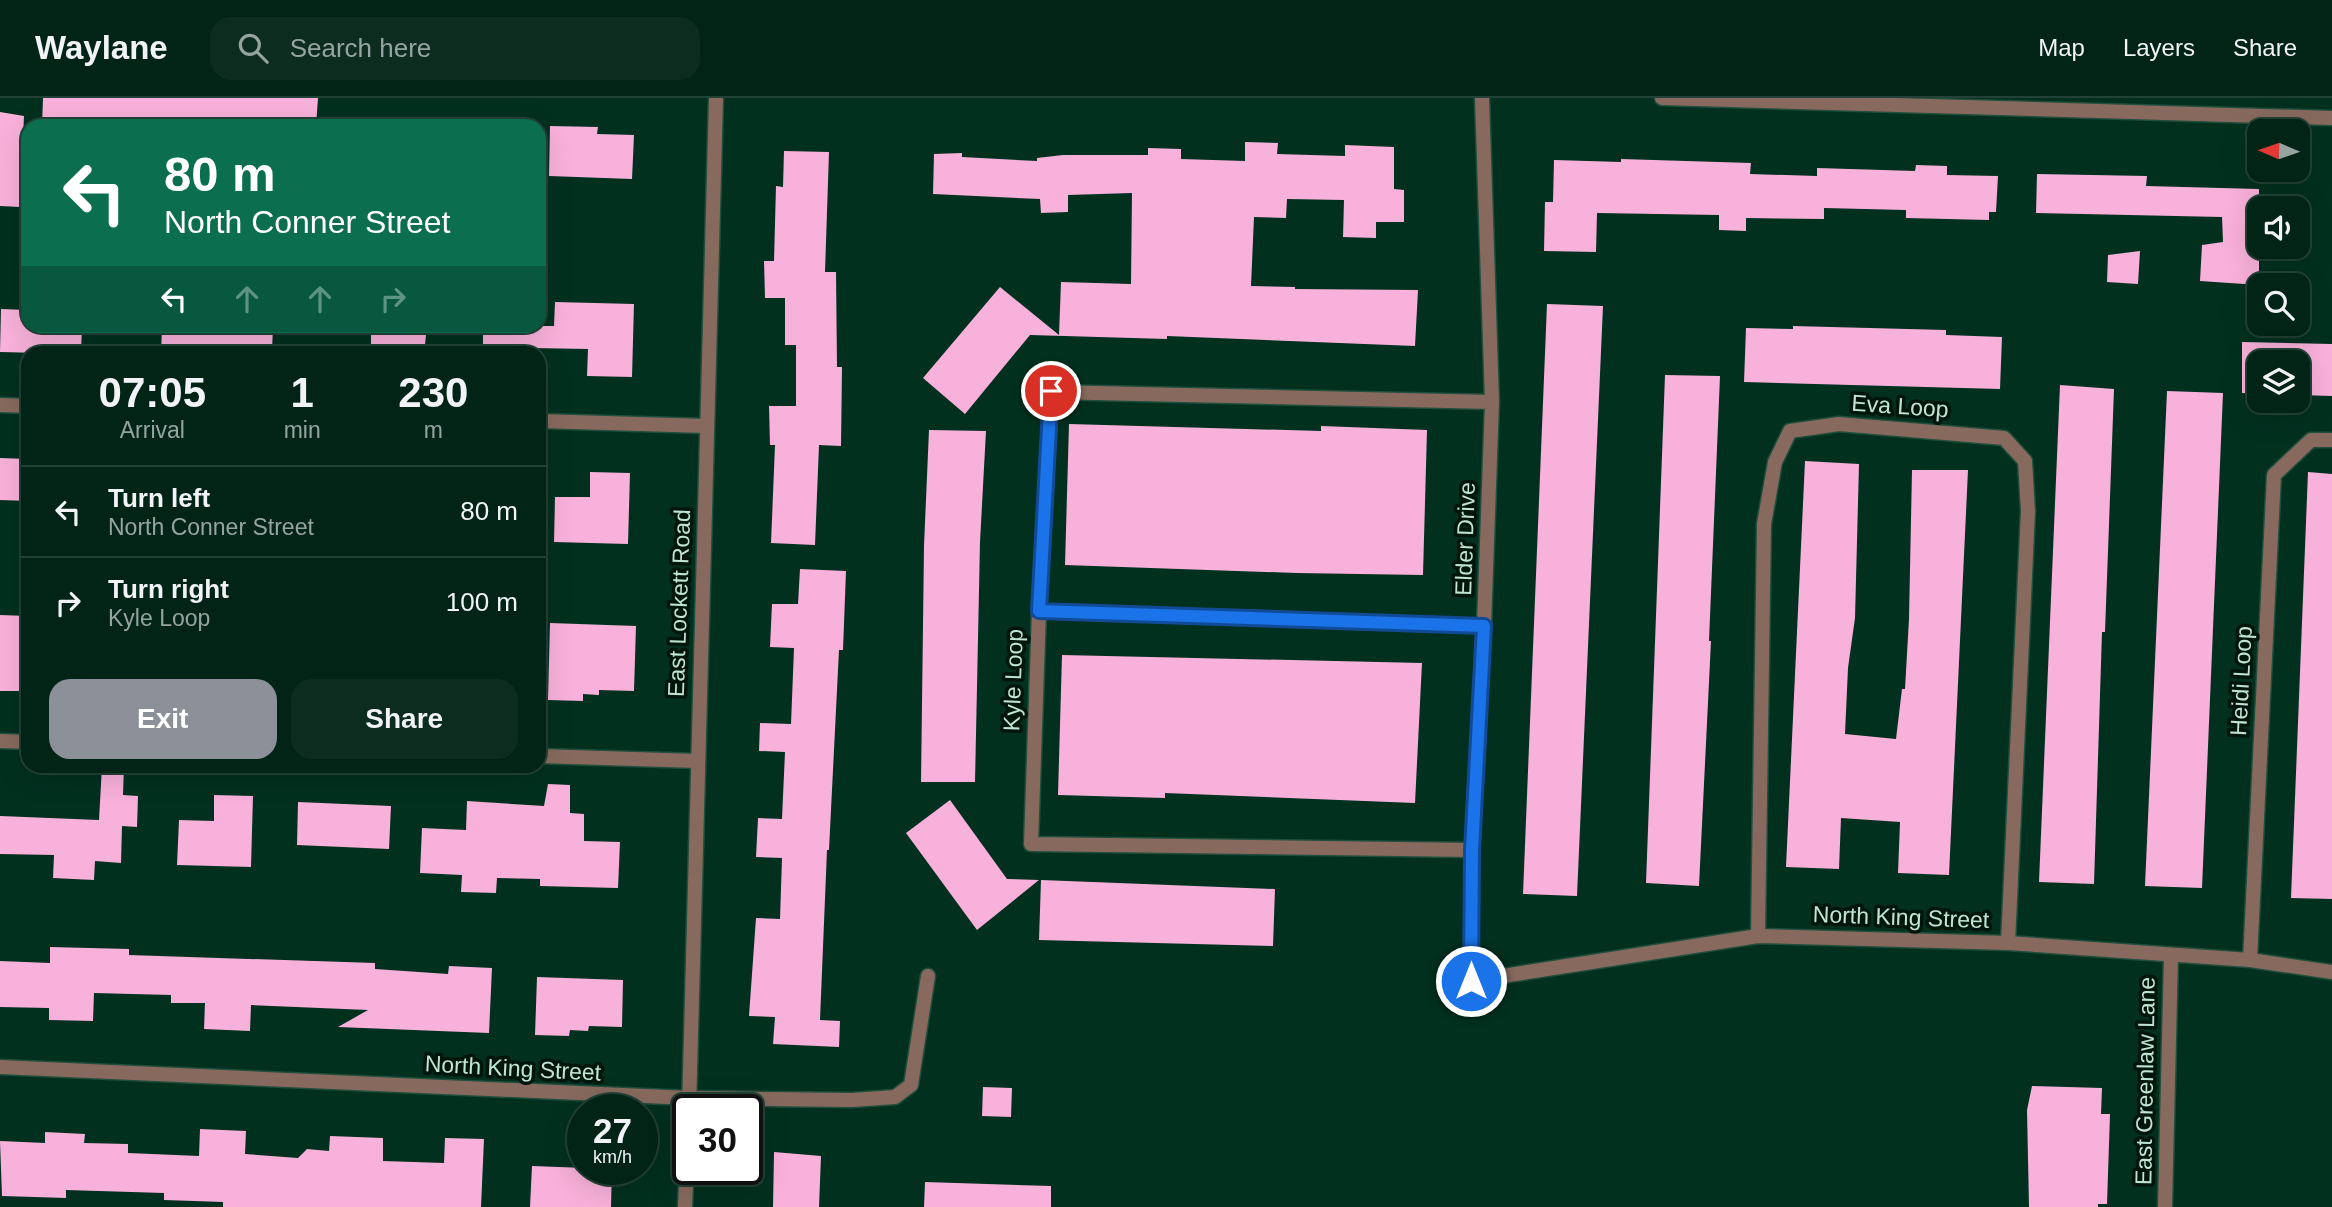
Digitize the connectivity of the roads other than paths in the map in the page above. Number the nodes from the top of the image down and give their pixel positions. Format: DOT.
graph roads {
  1 [pos="716,98"];
  2 [pos="1482,98"];
  3 [pos="1662,98"];
  4 [pos="2332,118"];
  5 [pos="1492,402"];
  6 [pos="0,405"];
  7 [pos="21,406"];
  8 [pos="546,421"];
  9 [pos="706,426"];
  10 [pos="2332,440"];
  11 [pos="1039,611"];
  12 [pos="1484,626"];
  13 [pos="0,741"];
  14 [pos="21,741"];
  15 [pos="546,756"];
  16 [pos="697,761"];
  17 [pos="1472,850"];
  18 [pos="1758,936"];
  19 [pos="2008,943"];
  20 [pos="2172,956"];
  21 [pos="2250,960"];
  22 [pos="2332,972"];
  23 [pos="928,976"];
  24 [pos="1471,981"];
  25 [pos="0,1067"];
  26 [pos="689,1094"];
  27 [pos="763,1102"];
  28 [pos="672,1103"];
  29 [pos="686,1185"];
  30 [pos="685,1207"];
  31 [pos="2165,1207"];
  1 -- 9 [label="street, East Lockett Road"];
  2 -- 5 [label="street, Elder Drive"];
  3 -- 4 [label="street"];
  5 -- 11 [label="street, Kyle Loop"];
  5 -- 12 [label="street, Elder Drive"];
  6 -- 7 [label="street"];
  8 -- 9 [label="street"];
  9 -- 16 [label="street, East Lockett Road"];
  10 -- 21 [label="street, Heidi Loop"];
  11 -- 12 [label="street"];
  11 -- 17 [label="street, Kyle Loop"];
  12 -- 17 [label="street, Elder Drive"];
  13 -- 14 [label="street"];
  15 -- 16 [label="street"];
  16 -- 26 [label="street, East Lockett Road"];
  17 -- 24 [label="street, Elder Drive"];
  18 -- 19 [label="street, North King Street"];
  18 -- 19 [label="street, Eva Loop"];
  18 -- 24 [label="street, North King Street"];
  19 -- 20 [label="street, North King Street"];
  20 -- 21 [label="street, North King Street"];
  20 -- 31 [label="street, East Greenlaw Lane"];
  21 -- 22 [label="street, North King Street"];
  23 -- 27 [label="street, North King Street"];
  25 -- 28 [label="street, North King Street"];
  29 -- 30 [label="street"];
}
